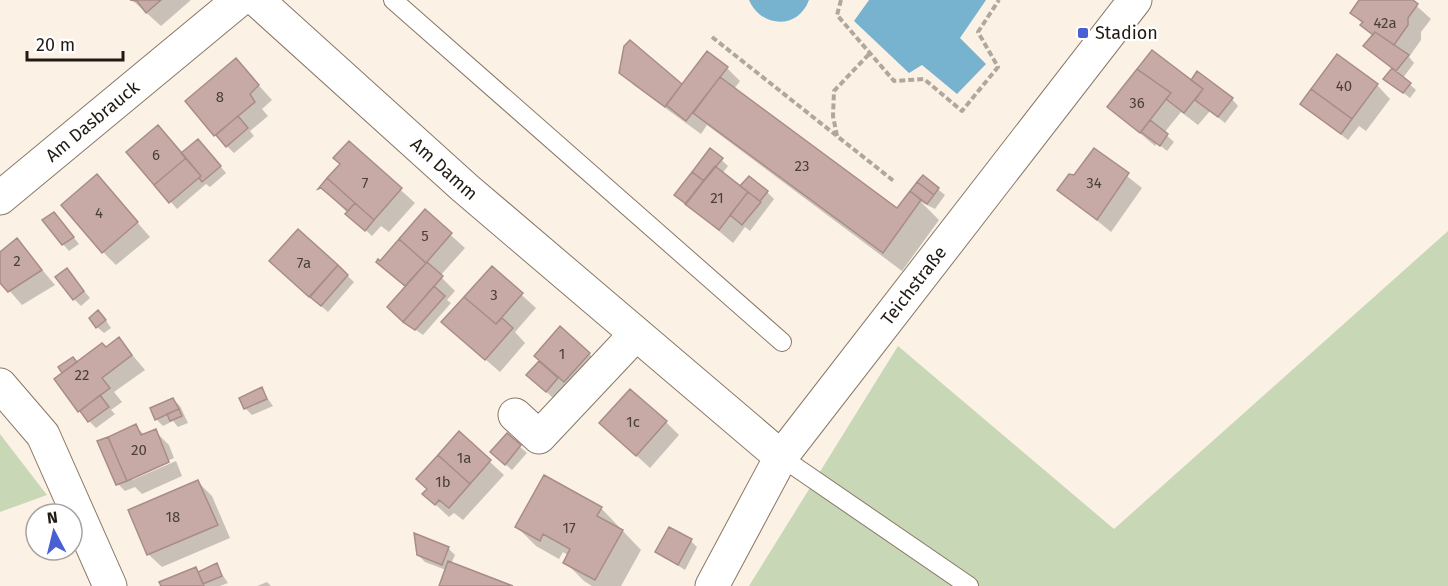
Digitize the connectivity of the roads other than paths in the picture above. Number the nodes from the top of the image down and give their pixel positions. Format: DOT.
graph roads {
  1 [pos="239,0"];
  2 [pos="257,0"];
  3 [pos="393,0"];
  4 [pos="1135,0"];
  5 [pos="0,198"];
  6 [pos="636,334"];
  7 [pos="782,342"];
  8 [pos="0,386"];
  9 [pos="514,415"];
  10 [pos="782,457"];
  11 [pos="110,586"];
  12 [pos="712,586"];
  13 [pos="969,586"];
  1 -- 5 [label="street, Am Dasbrauck"];
  2 -- 6 [label="street, Am Damm"];
  3 -- 7 [label="lane"];
  4 -- 10 [label="street, Teichstraße"];
  6 -- 9 [label="street"];
  6 -- 10 [label="street, Am Damm"];
  8 -- 11 [label="street"];
  10 -- 12 [label="street, Teichstraße"];
  10 -- 13 [label="lane"];
}
